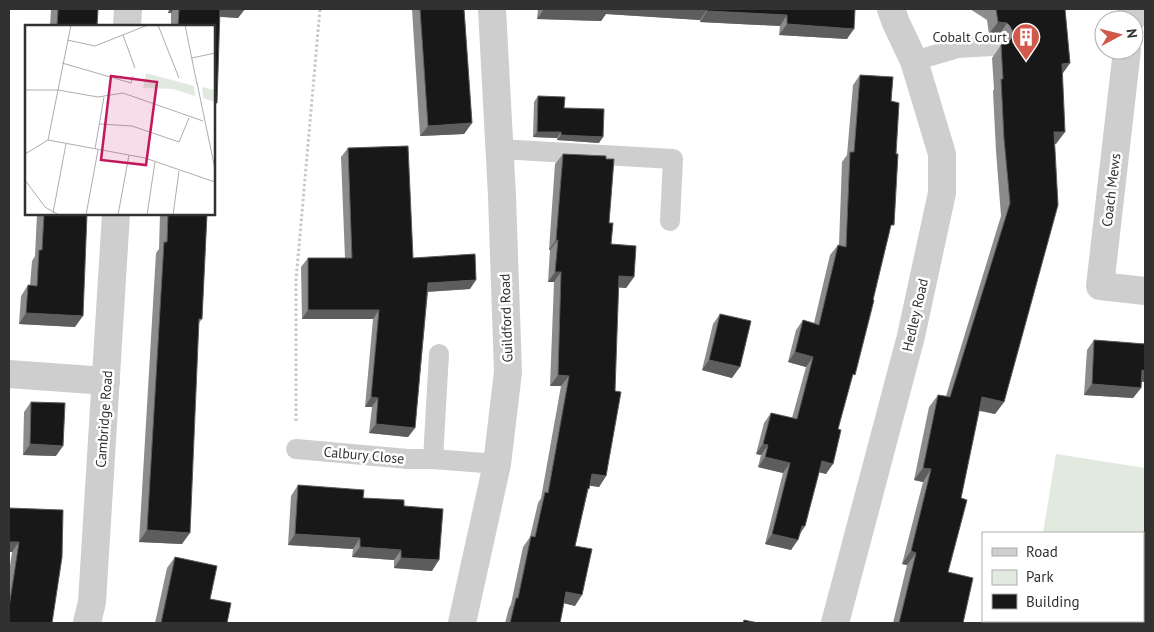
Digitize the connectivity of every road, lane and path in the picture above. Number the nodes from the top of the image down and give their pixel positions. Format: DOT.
graph roads {
  1 [pos="128,9"];
  2 [pos="320,9"];
  3 [pos="492,9"];
  4 [pos="891,9"];
  5 [pos="127,25"];
  6 [pos="992,46"];
  7 [pos="1126,60"];
  8 [pos="914,61"];
  9 [pos="500,149"];
  10 [pos="116,215"];
  11 [pos="670,221"];
  12 [pos="1145,291"];
  13 [pos="439,354"];
  14 [pos="9,374"];
  15 [pos="106,381"];
  16 [pos="296,449"];
  17 [pos="433,459"];
  18 [pos="497,464"];
  19 [pos="87,623"];
  20 [pos="462,623"];
  21 [pos="835,623"];
  1 -- 5 [label="street"];
  2 -- 16 [label="path"];
  3 -- 9 [label="street, Guildford Road"];
  4 -- 8 [label="street, Hedley Road"];
  6 -- 8 [label="lane"];
  7 -- 12 [label="street, Coach Mews"];
  8 -- 21 [label="street, Hedley Road"];
  9 -- 11 [label="lane"];
  9 -- 18 [label="street, Guildford Road"];
  10 -- 15 [label="street, Cambridge Road"];
  13 -- 17 [label="lane"];
  14 -- 15 [label="street"];
  15 -- 19 [label="street, Cambridge Road"];
  16 -- 17 [label="lane, Calbury Close"];
  17 -- 18 [label="lane, Calbury Close"];
  18 -- 20 [label="street, Guildford Road"];
}
